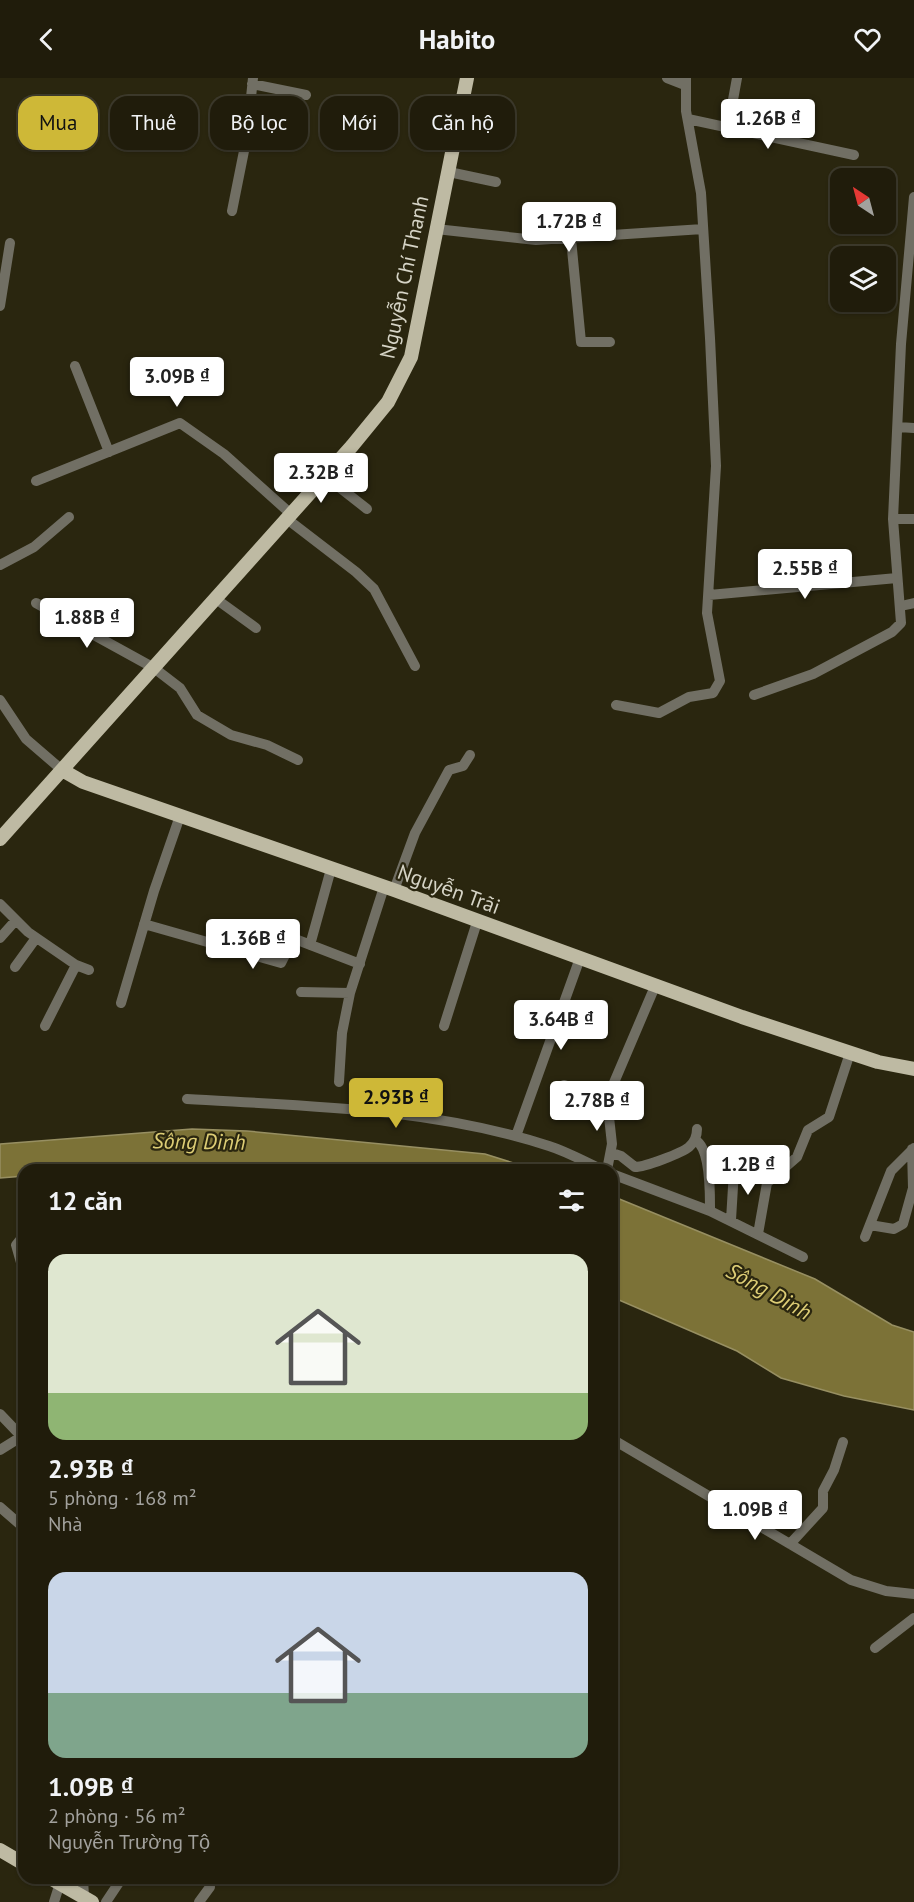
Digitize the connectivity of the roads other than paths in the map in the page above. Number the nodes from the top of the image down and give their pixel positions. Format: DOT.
graph roads {
  1 [pos="467,78"];
  2 [pos="667,78"];
  3 [pos="737,78"];
  4 [pos="253,81"];
  5 [pos="686,82"];
  6 [pos="306,95"];
  7 [pos="688,119"];
  8 [pos="728,127"];
  9 [pos="854,155"];
  10 [pos="449,172"];
  11 [pos="496,182"];
  12 [pos="914,197"];
  13 [pos="232,211"];
  14 [pos="436,229"];
  15 [pos="704,229"];
  16 [pos="571,239"];
  17 [pos="10,243"];
  18 [pos="909,304"];
  19 [pos="0,306"];
  20 [pos="610,342"];
  21 [pos="75,366"];
  22 [pos="898,427"];
  23 [pos="914,428"];
  24 [pos="109,452"];
  25 [pos="325,476"];
  26 [pos="36,481"];
  27 [pos="366,509"];
  28 [pos="289,516"];
  29 [pos="69,518"];
  30 [pos="893,519"];
  31 [pos="914,519"];
  32 [pos="0,566"];
  33 [pos="897,578"];
  34 [pos="708,595"];
  35 [pos="216,599"];
  36 [pos="36,603"];
  37 [pos="914,603"];
  38 [pos="900,606"];
  39 [pos="256,628"];
  40 [pos="415,666"];
  41 [pos="154,668"];
  42 [pos="754,695"];
  43 [pos="0,700"];
  44 [pos="616,705"];
  45 [pos="470,755"];
  46 [pos="298,760"];
  47 [pos="62,770"];
  48 [pos="180,816"];
  49 [pos="2,834"];
  50 [pos="331,869"];
  51 [pos="389,889"];
  52 [pos="0,904"];
  53 [pos="16,920"];
  54 [pos="477,922"];
  55 [pos="144,924"];
  56 [pos="0,938"];
  57 [pos="36,938"];
  58 [pos="310,945"];
  59 [pos="580,958"];
  60 [pos="360,964"];
  61 [pos="76,965"];
  62 [pos="15,967"];
  63 [pos="89,970"];
  64 [pos="656,984"];
  65 [pos="301,992"];
  66 [pos="350,993"];
  67 [pos="121,1003"];
  68 [pos="45,1026"];
  69 [pos="444,1026"];
  70 [pos="850,1053"];
  71 [pos="914,1069"];
  72 [pos="339,1082"];
  73 [pos="564,1085"];
  74 [pos="187,1099"];
  75 [pos="607,1099"];
  76 [pos="516,1136"];
  77 [pos="913,1149"];
  78 [pos="612,1153"];
  79 [pos="592,1164"];
  80 [pos="607,1164"];
  81 [pos="762,1170"];
  82 [pos="618,1176"];
  83 [pos="912,1201"];
  84 [pos="710,1211"];
  85 [pos="731,1220"];
  86 [pos="870,1225"];
  87 [pos="758,1234"];
  88 [pos="865,1238"];
  89 [pos="803,1257"];
  90 [pos="0,1414"];
  91 [pos="18,1431"];
  92 [pos="18,1439"];
  93 [pos="843,1442"];
  94 [pos="618,1443"];
  95 [pos="0,1450"];
  96 [pos="0,1507"];
  97 [pos="18,1523"];
  98 [pos="790,1544"];
  99 [pos="914,1594"];
  100 [pos="914,1618"];
  101 [pos="875,1648"];
  102 [pos="0,1850"];
  103 [pos="18,1860"];
  104 [pos="55,1884"];
  105 [pos="60,1884"];
  106 [pos="84,1884"];
  107 [pos="118,1884"];
  108 [pos="210,1887"];
  109 [pos="88,1900"];
  110 [pos="54,1902"];
  111 [pos="106,1902"];
  112 [pos="199,1902"];
  1 -- 10 [label="main road, Nguyễn Chí Thanh"];
  2 -- 5 [label="street"];
  3 -- 8 [label="street"];
  4 -- 6 [label="street"];
  4 -- 13 [label="street"];
  5 -- 7 [label="street"];
  7 -- 8 [label="street"];
  7 -- 15 [label="street"];
  8 -- 9 [label="street"];
  10 -- 11 [label="street"];
  10 -- 14 [label="main road, Nguyễn Chí Thanh"];
  12 -- 18 [label="street"];
  14 -- 16 [label="street"];
  14 -- 25 [label="main road, Nguyễn Chí Thanh"];
  15 -- 16 [label="street"];
  15 -- 34 [label="street"];
  16 -- 20 [label="street"];
  17 -- 19 [label="street"];
  18 -- 22 [label="street"];
  21 -- 24 [label="street"];
  22 -- 23 [label="street"];
  22 -- 30 [label="street"];
  24 -- 26 [label="street"];
  24 -- 28 [label="street"];
  25 -- 27 [label="street"];
  25 -- 28 [label="main road, Nguyễn Chí Thanh"];
  28 -- 35 [label="main road, Nguyễn Chí Thanh"];
  28 -- 40 [label="street"];
  29 -- 32 [label="street"];
  30 -- 31 [label="street"];
  30 -- 33 [label="street"];
  33 -- 34 [label="street"];
  33 -- 38 [label="street"];
  34 -- 44 [label="street"];
  35 -- 39 [label="street"];
  35 -- 41 [label="main road, Nguyễn Chí Thanh"];
  36 -- 41 [label="street"];
  37 -- 38 [label="street"];
  38 -- 42 [label="street"];
  41 -- 46 [label="street"];
  41 -- 47 [label="main road, Nguyễn Chí Thanh"];
  43 -- 47 [label="street, Nguyễn Trãi"];
  45 -- 51 [label="street"];
  47 -- 48 [label="main road, Nguyễn Trãi"];
  47 -- 49 [label="main road, Nguyễn Chí Thanh"];
  48 -- 50 [label="main road, Nguyễn Trãi"];
  48 -- 55 [label="street"];
  50 -- 51 [label="main road, Nguyễn Trãi"];
  50 -- 58 [label="street"];
  51 -- 54 [label="main road, Nguyễn Trãi"];
  51 -- 60 [label="street"];
  52 -- 53 [label="street"];
  53 -- 56 [label="street"];
  53 -- 57 [label="street"];
  54 -- 59 [label="main road, Nguyễn Trãi"];
  54 -- 69 [label="street"];
  55 -- 58 [label="street"];
  55 -- 67 [label="street"];
  57 -- 61 [label="street"];
  57 -- 62 [label="street"];
  58 -- 60 [label="street"];
  59 -- 64 [label="main road, Nguyễn Trãi"];
  59 -- 76 [label="street"];
  60 -- 66 [label="street"];
  61 -- 63 [label="street"];
  61 -- 68 [label="street"];
  64 -- 70 [label="main road, Nguyễn Trãi"];
  64 -- 75 [label="street"];
  65 -- 66 [label="street"];
  66 -- 72 [label="street"];
  70 -- 71 [label="main road, Nguyễn Trãi"];
  70 -- 87 [label="street"];
  73 -- 75 [label="street"];
  74 -- 76 [label="street"];
  75 -- 78 [label="street"];
  76 -- 79 [label="street"];
  77 -- 83 [label="street"];
  77 -- 86 [label="street"];
  78 -- 80 [label="street"];
  78 -- 84 [label="street"];
  81 -- 85 [label="street"];
  82 -- 84 [label="street"];
  83 -- 86 [label="street"];
  84 -- 85 [label="street"];
  85 -- 87 [label="street"];
  86 -- 88 [label="street"];
  87 -- 89 [label="street"];
  90 -- 91 [label="street"];
  92 -- 95 [label="street"];
  93 -- 98 [label="street"];
  94 -- 98 [label="street"];
  96 -- 97 [label="street"];
  98 -- 99 [label="street"];
  100 -- 101 [label="street"];
  102 -- 103 [label="main road"];
  104 -- 110 [label="street"];
  105 -- 109 [label="main road"];
  106 -- 109 [label="street"];
  107 -- 111 [label="street"];
  108 -- 112 [label="street"];
}
